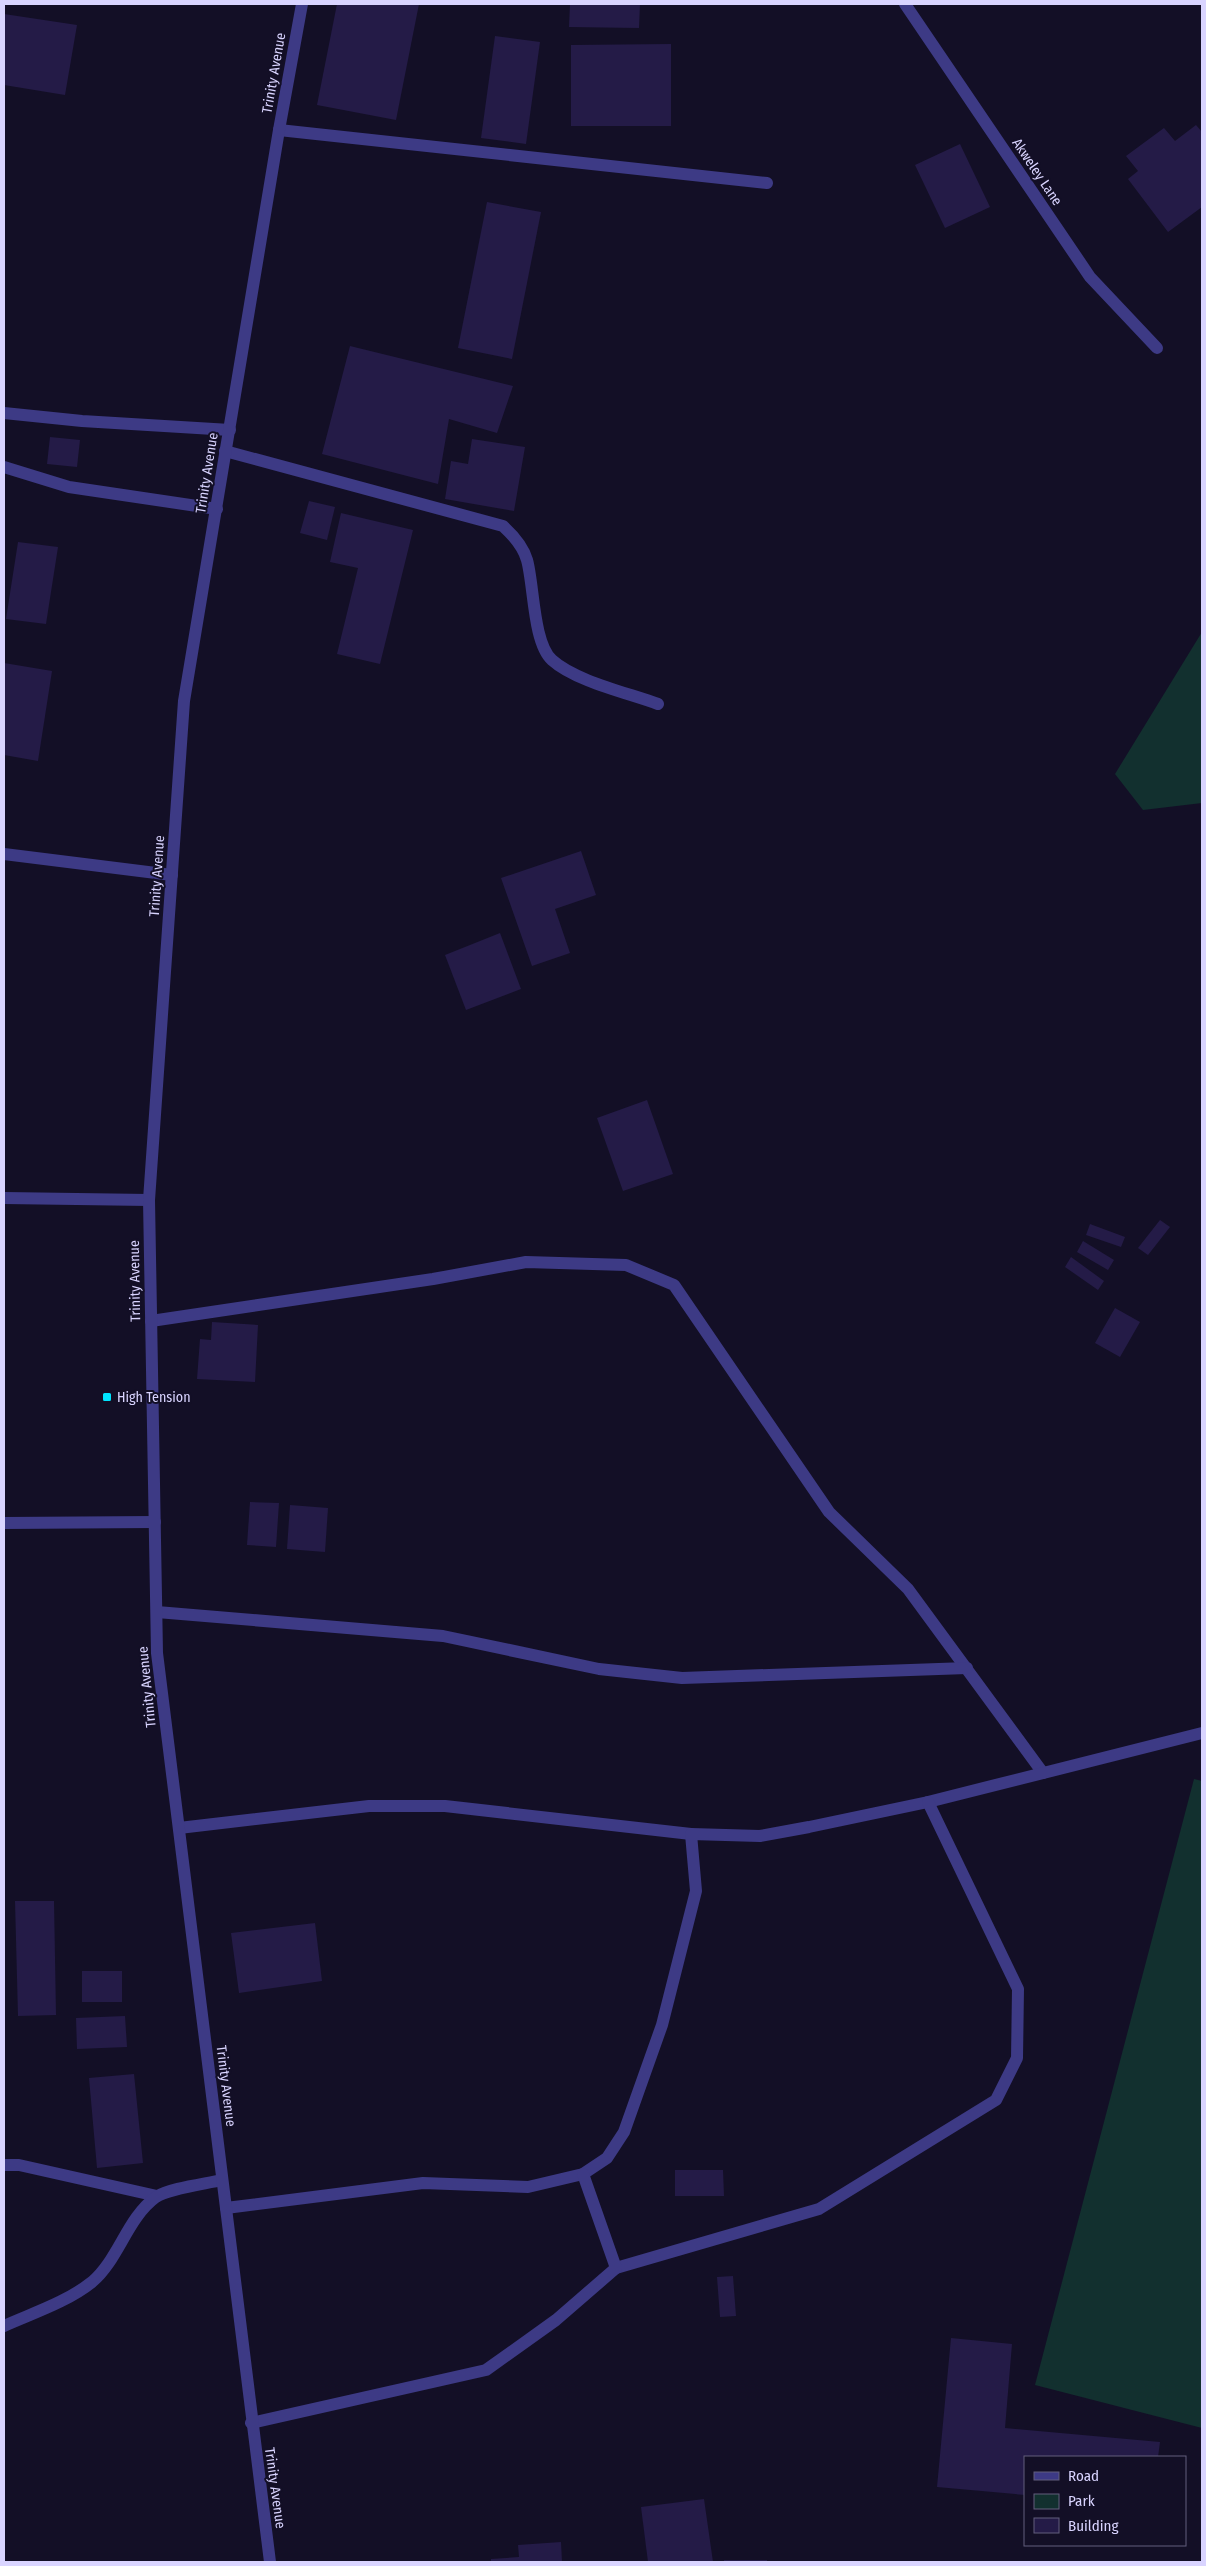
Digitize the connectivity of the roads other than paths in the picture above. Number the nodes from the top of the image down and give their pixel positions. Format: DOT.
graph roads {
  1 [pos="302,4"];
  2 [pos="905,4"];
  3 [pos="279,130"];
  4 [pos="766,183"];
  5 [pos="1157,348"];
  6 [pos="4,413"];
  7 [pos="230,430"];
  8 [pos="225,451"];
  9 [pos="4,467"];
  10 [pos="217,509"];
  11 [pos="658,704"];
  12 [pos="4,854"];
  13 [pos="172,875"];
  14 [pos="4,1198"];
  15 [pos="149,1200"];
  16 [pos="151,1321"];
  17 [pos="155,1522"];
  18 [pos="4,1524"];
  19 [pos="157,1612"];
  20 [pos="967,1668"];
  21 [pos="1202,1733"];
  22 [pos="1043,1773"];
  23 [pos="928,1802"];
  24 [pos="179,1828"];
  25 [pos="692,1834"];
  26 [pos="4,2165"];
  27 [pos="584,2174"];
  28 [pos="222,2180"];
  29 [pos="157,2196"];
  30 [pos="226,2208"];
  31 [pos="616,2268"];
  32 [pos="4,2326"];
  33 [pos="251,2423"];
  34 [pos="270,2562"];
  1 -- 3 [label="street, Trinity Avenue"];
  2 -- 5 [label="street, Akweley Lane"];
  3 -- 4 [label="street"];
  3 -- 7 [label="street, Trinity Avenue"];
  6 -- 7 [label="street"];
  7 -- 8 [label="street, Trinity Avenue"];
  8 -- 10 [label="street, Trinity Avenue"];
  8 -- 11 [label="street"];
  9 -- 10 [label="street"];
  10 -- 13 [label="street, Trinity Avenue"];
  12 -- 13 [label="street"];
  13 -- 15 [label="street, Trinity Avenue"];
  14 -- 15 [label="street"];
  15 -- 16 [label="street, Trinity Avenue"];
  16 -- 17 [label="street, Trinity Avenue"];
  16 -- 20 [label="street"];
  17 -- 18 [label="street"];
  17 -- 19 [label="street, Trinity Avenue"];
  19 -- 20 [label="street"];
  19 -- 24 [label="street, Trinity Avenue"];
  20 -- 22 [label="street"];
  21 -- 22 [label="street"];
  22 -- 23 [label="street"];
  23 -- 25 [label="street"];
  23 -- 31 [label="street"];
  24 -- 25 [label="street"];
  24 -- 28 [label="street, Trinity Avenue"];
  25 -- 27 [label="street"];
  26 -- 29 [label="street"];
  27 -- 30 [label="street"];
  27 -- 31 [label="street"];
  28 -- 29 [label="street"];
  28 -- 30 [label="street, Trinity Avenue"];
  29 -- 32 [label="street"];
  30 -- 33 [label="street, Trinity Avenue"];
  31 -- 33 [label="street"];
  33 -- 34 [label="street, Trinity Avenue"];
}
